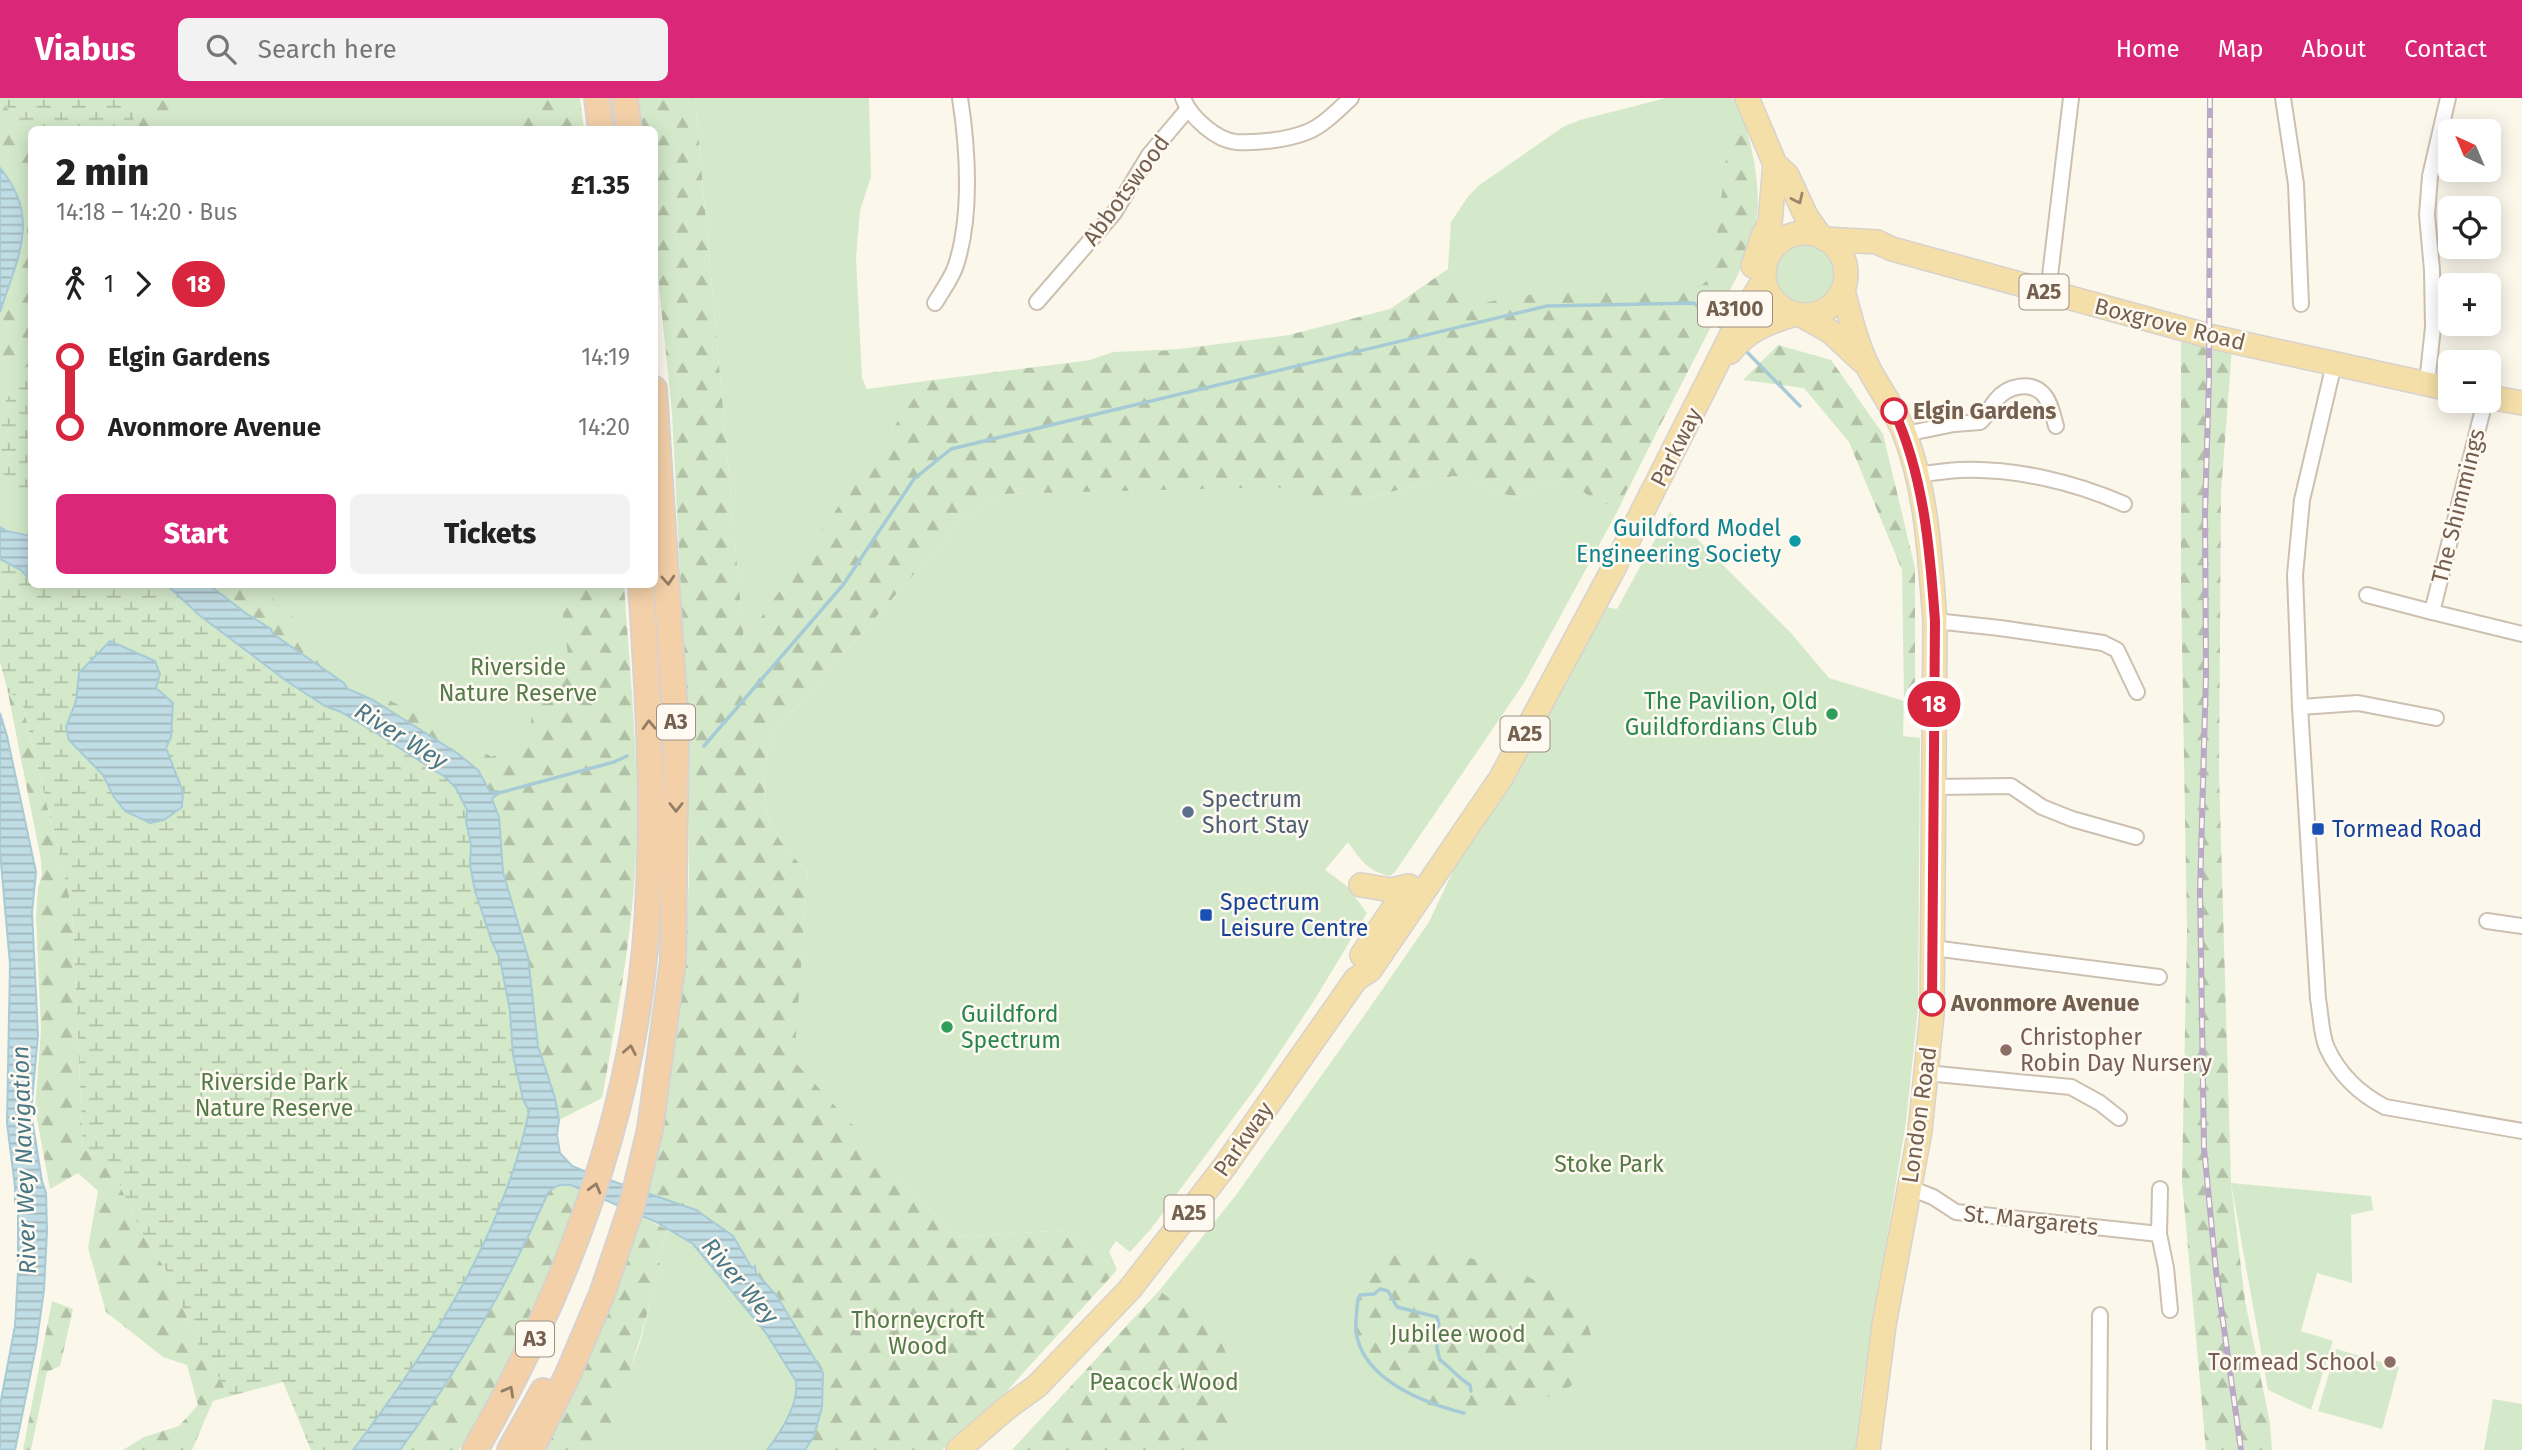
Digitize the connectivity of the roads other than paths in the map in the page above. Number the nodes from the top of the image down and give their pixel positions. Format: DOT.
graph roads {
  1 [pos="597,98"];
  2 [pos="625,98"];
  3 [pos="960,98"];
  4 [pos="1351,98"];
  5 [pos="1747,98"];
  6 [pos="2071,98"];
  7 [pos="2283,98"];
  8 [pos="2448,98"];
  9 [pos="1186,104"];
  10 [pos="600,126"];
  11 [pos="628,126"];
  12 [pos="1775,164"];
  13 [pos="1770,223"];
  14 [pos="1823,237"];
  15 [pos="1892,249"];
  16 [pos="1768,256"];
  17 [pos="1765,280"];
  18 [pos="1845,283"];
  19 [pos="2048,293"];
  20 [pos="1037,302"];
  21 [pos="935,303"];
  22 [pos="2301,304"];
  23 [pos="1798,315"];
  24 [pos="2334,364"];
  25 [pos="1869,369"];
  26 [pos="2427,384"];
  27 [pos="2438,386"];
  28 [pos="1702,396"];
  29 [pos="2501,401"];
  30 [pos="2522,403"];
  31 [pos="2483,413"];
  32 [pos="2056,426"];
  33 [pos="1905,434"];
  34 [pos="658,451"];
  35 [pos="1916,475"];
  36 [pos="2124,504"];
  37 [pos="641,588"];
  38 [pos="2367,595"];
  39 [pos="2432,612"];
  40 [pos="1935,621"];
  41 [pos="2522,634"];
  42 [pos="1571,648"];
  43 [pos="2137,692"];
  44 [pos="2300,707"];
  45 [pos="2435,718"];
  46 [pos="1934,787"];
  47 [pos="2136,837"];
  48 [pos="1361,885"];
  49 [pos="1409,886"];
  50 [pos="2487,921"];
  51 [pos="2522,926"];
  52 [pos="1933,948"];
  53 [pos="2159,977"];
  54 [pos="1356,979"];
  55 [pos="1926,1073"];
  56 [pos="2119,1118"];
  57 [pos="2522,1131"];
  58 [pos="1910,1188"];
  59 [pos="2160,1189"];
  60 [pos="617,1234"];
  61 [pos="2159,1234"];
  62 [pos="2170,1310"];
  63 [pos="2100,1315"];
  64 [pos="1037,1386"];
  65 [pos="475,1450"];
  66 [pos="510,1450"];
  67 [pos="531,1450"];
  68 [pos="958,1450"];
  69 [pos="979,1450"];
  70 [pos="1868,1450"];
  71 [pos="2099,1450"];
  1 -- 10 [label="highway"];
  2 -- 11 [label="highway"];
  3 -- 21 [label="street"];
  4 -- 9 [label="street, Abbotswood"];
  5 -- 12 [label="main road, A3100"];
  6 -- 19 [label="street"];
  7 -- 22 [label="street"];
  8 -- 26 [label="street"];
  9 -- 20 [label="street, Abbotswood"];
  12 -- 13 [label="main road, A3100"];
  12 -- 14 [label="main road, one-way"];
  13 -- 16 [label="main road, A3100"];
  13 -- 28 [label="main road, A3100"];
  14 -- 15 [label="main road, A25"];
  14 -- 16 [label="main road"];
  14 -- 18 [label="main road"];
  15 -- 18 [label="main road"];
  15 -- 19 [label="main road, Boxgrove Road / A25"];
  16 -- 17 [label="main road"];
  17 -- 23 [label="main road"];
  17 -- 28 [label="main road, A25"];
  18 -- 23 [label="main road"];
  18 -- 25 [label="main road, London Road / A3100"];
  19 -- 24 [label="main road, Boxgrove Road / A25"];
  23 -- 25 [label="main road, London Road / A3100"];
  23 -- 28 [label="main road, A25"];
  24 -- 26 [label="main road, Boxgrove Road / A25"];
  24 -- 44 [label="street"];
  25 -- 33 [label="main road, London Road / A3100"];
  26 -- 27 [label="main road, Boxgrove Road / A25"];
  28 -- 42 [label="main road, Parkway / A25"];
  29 -- 30 [label="main road"];
  31 -- 39 [label="street, The Shimmings"];
  32 -- 33 [label="street"];
  33 -- 35 [label="main road, London Road / A3100"];
  34 -- 60 [label="highway, A3, one-way"];
  35 -- 36 [label="street"];
  35 -- 40 [label="main road, London Road / A3100"];
  65 -- 37 [label="highway, A3, one-way"];
  38 -- 39 [label="street, The Shimmings"];
  39 -- 41 [label="street, The Shimmings"];
  40 -- 43 [label="street"];
  40 -- 46 [label="main road, London Road / A3100"];
  42 -- 49 [label="main road, Parkway / A25"];
  42 -- 54 [label="main road, Parkway / A25"];
  44 -- 45 [label="street"];
  44 -- 57 [label="street"];
  46 -- 47 [label="street"];
  46 -- 52 [label="main road, London Road / A3100"];
  48 -- 49 [label="main road"];
  49 -- 54 [label="main road, Parkway / A25"];
  50 -- 51 [label="street"];
  52 -- 53 [label="street"];
  52 -- 55 [label="main road, London Road / A3100"];
  54 -- 64 [label="main road, Parkway / A25"];
  55 -- 56 [label="street"];
  55 -- 58 [label="main road, London Road / A3100"];
  58 -- 61 [label="street, St. Margarets"];
  58 -- 70 [label="main road, London Road / A3100"];
  59 -- 61 [label="street"];
  60 -- 66 [label="highway, A3"];
  60 -- 67 [label="highway"];
  61 -- 62 [label="street"];
  63 -- 71 [label="street"];
  64 -- 68 [label="main road, Parkway / A25"];
  64 -- 69 [label="main road, Parkway / A25"];
}
